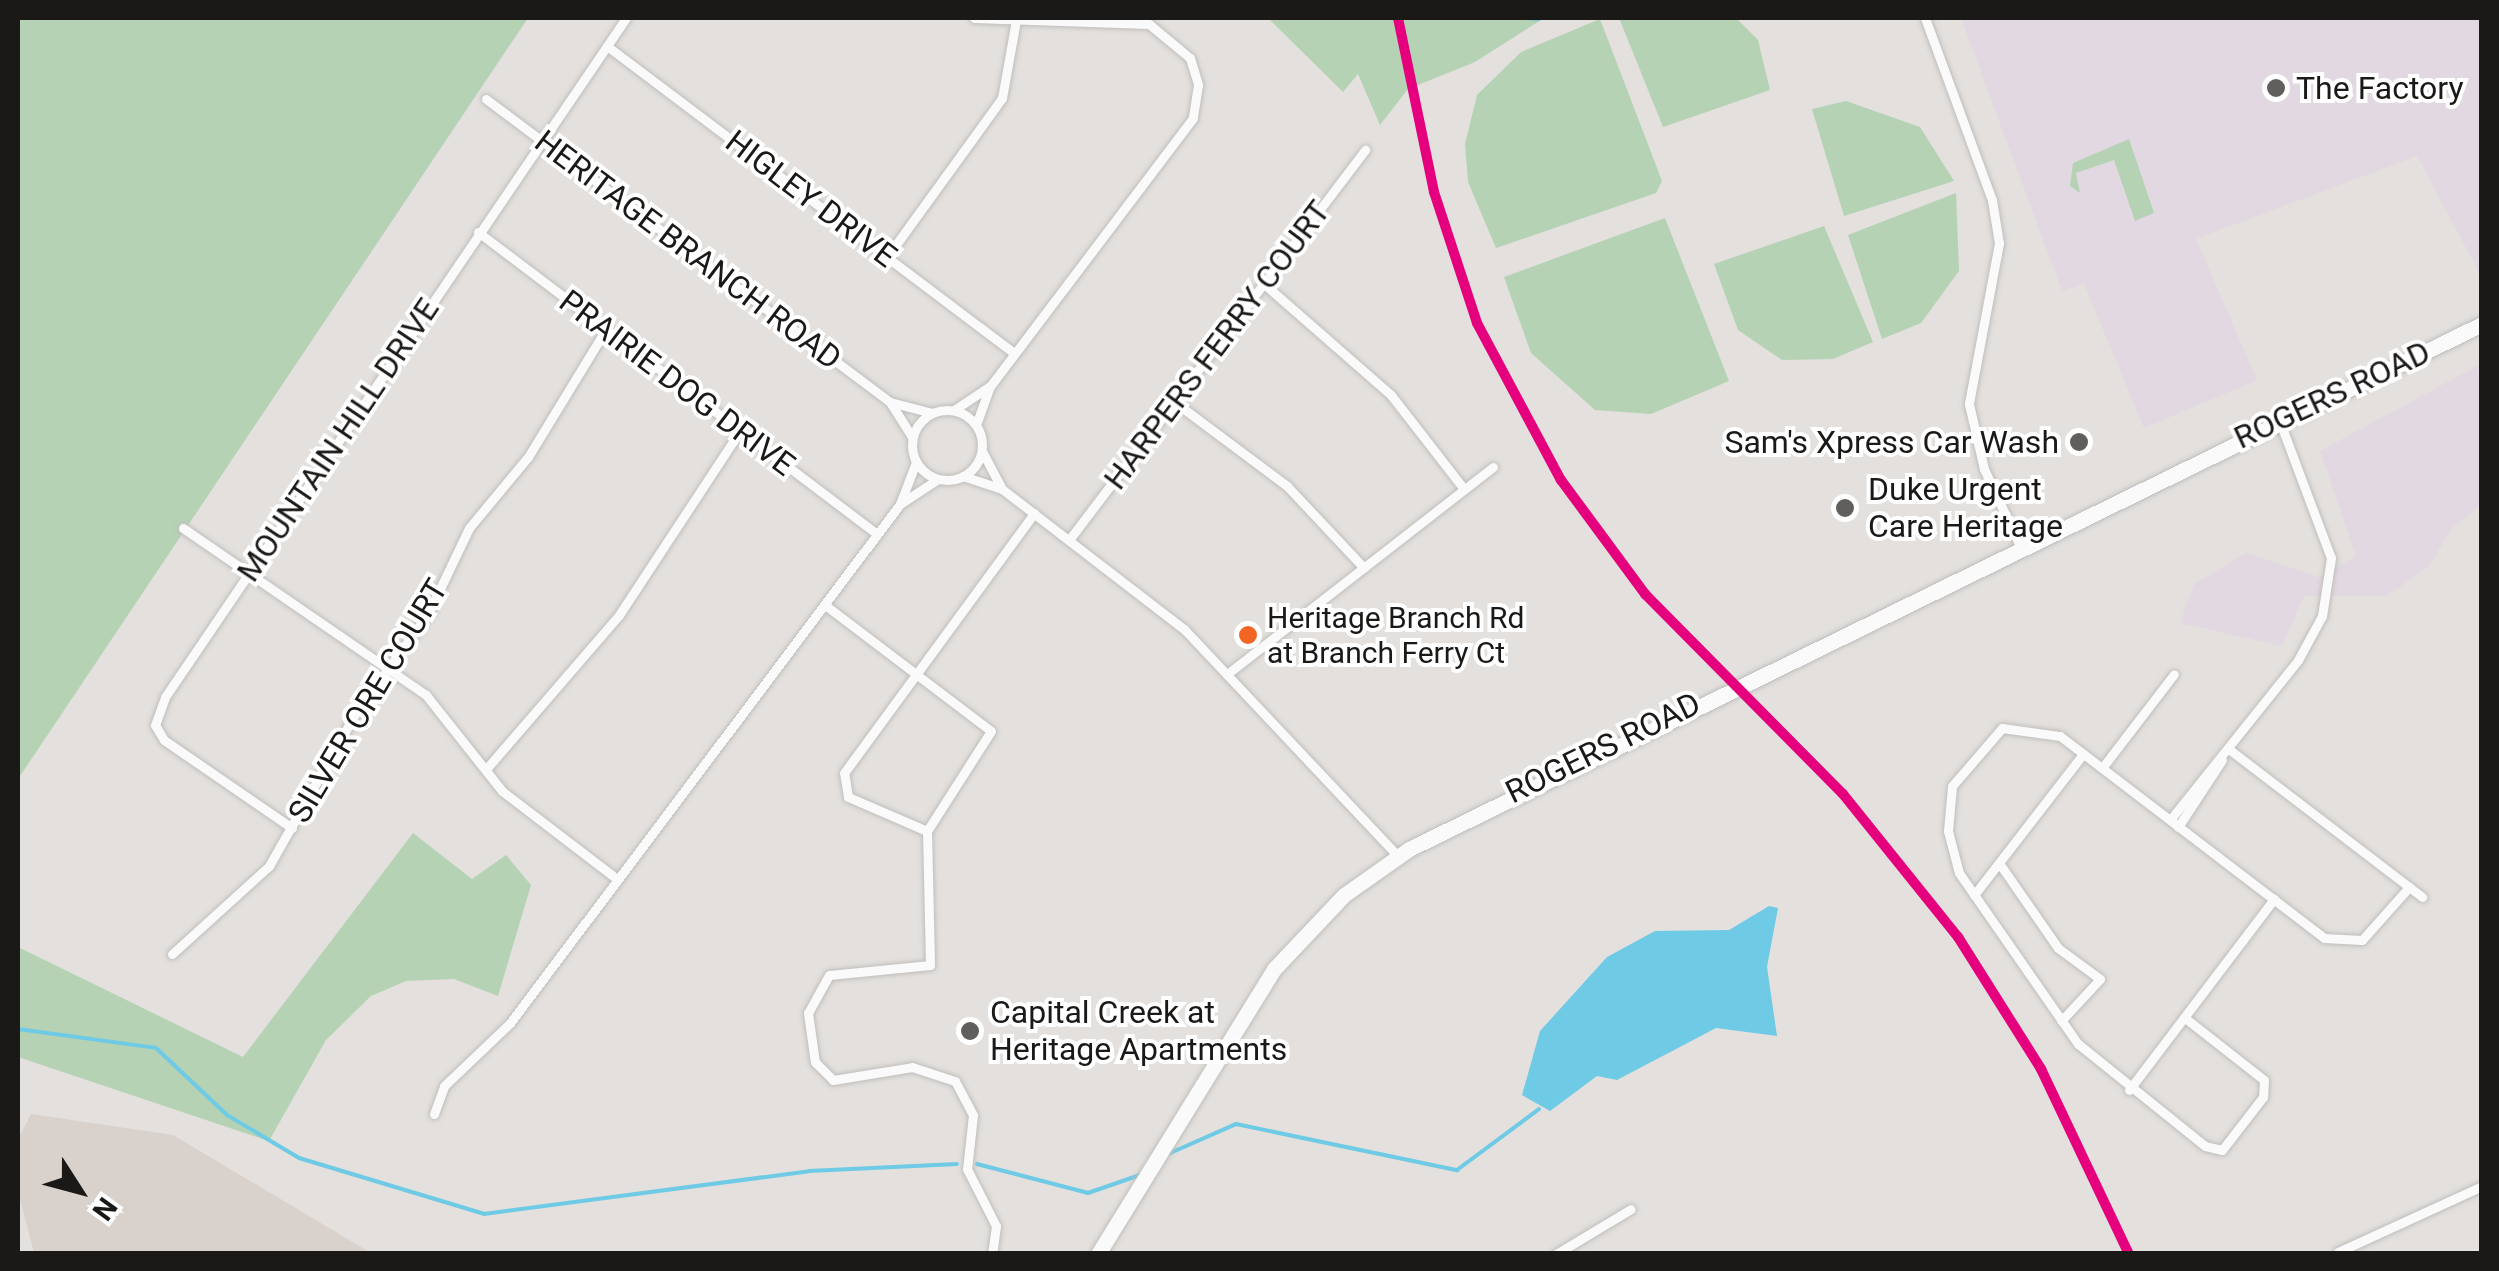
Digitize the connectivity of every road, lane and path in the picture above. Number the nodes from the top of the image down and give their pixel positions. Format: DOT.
graph roads {
  1 [pos="626,18"];
  2 [pos="974,18"];
  3 [pos="1924,18"];
  4 [pos="1016,20"];
  5 [pos="607,46"];
  6 [pos="486,98"];
  7 [pos="540,140"];
  8 [pos="1365,150"];
  9 [pos="478,232"];
  10 [pos="887,257"];
  11 [pos="1263,283"];
  12 [pos="2482,324"];
  13 [pos="606,329"];
  14 [pos="1014,353"];
  15 [pos="990,386"];
  16 [pos="890,402"];
  17 [pos="1176,402"];
  18 [pos="954,410"];
  19 [pos="932,413"];
  20 [pos="2279,419"];
  21 [pos="976,425"];
  22 [pos="740,431"];
  23 [pos="912,437"];
  24 [pos="982,451"];
  25 [pos="916,462"];
  26 [pos="1494,467"];
  27 [pos="963,476"];
  28 [pos="938,479"];
  29 [pos="1002,488"];
  30 [pos="1464,489"];
  31 [pos="900,504"];
  32 [pos="1034,512"];
  33 [pos="183,528"];
  34 [pos="877,534"];
  35 [pos="1069,540"];
  36 [pos="2022,548"];
  37 [pos="1364,568"];
  38 [pos="249,573"];
  39 [pos="825,605"];
  40 [pos="388,669"];
  41 [pos="914,670"];
  42 [pos="1231,671"];
  43 [pos="2174,674"];
  44 [pos="2230,750"];
  45 [pos="2083,754"];
  46 [pos="487,768"];
  47 [pos="2102,768"];
  48 [pos="2174,824"];
  49 [pos="292,828"];
  50 [pos="927,830"];
  51 [pos="1398,856"];
  52 [pos="1999,863"];
  53 [pos="617,879"];
  54 [pos="2409,887"];
  55 [pos="1974,894"];
  56 [pos="2422,897"];
  57 [pos="2274,899"];
  58 [pos="172,954"];
  59 [pos="2184,1018"];
  60 [pos="2061,1021"];
  61 [pos="2129,1090"];
  62 [pos="434,1114"];
  63 [pos="2482,1186"];
  64 [pos="1631,1209"];
  65 [pos="2338,1252"];
  66 [pos="992,1254"];
  67 [pos="1098,1254"];
  68 [pos="1556,1254"];
  1 -- 5 [label="street, MOUNTAIN HILL DRIVE"];
  2 -- 4 [label="street"];
  3 -- 36 [label="street"];
  4 -- 10 [label="street"];
  4 -- 14 [label="street"];
  5 -- 7 [label="street, MOUNTAIN HILL DRIVE"];
  5 -- 10 [label="street, HIGLEY DRIVE"];
  6 -- 7 [label="street, HERITAGE BRANCH ROAD"];
  7 -- 9 [label="street, MOUNTAIN HILL DRIVE"];
  7 -- 16 [label="street, HERITAGE BRANCH ROAD"];
  8 -- 11 [label="street, HARPERS FERRY COURT"];
  9 -- 13 [label="street, PRAIRIE DOG DRIVE"];
  9 -- 38 [label="street, MOUNTAIN HILL DRIVE"];
  10 -- 14 [label="street, HIGLEY DRIVE"];
  11 -- 17 [label="street, HARPERS FERRY COURT"];
  11 -- 30 [label="street"];
  12 -- 20 [label="main road, ROGERS ROAD"];
  13 -- 22 [label="street, PRAIRIE DOG DRIVE"];
  13 -- 40 [label="street, SILVER ORE COURT"];
  14 -- 15 [label="street"];
  15 -- 18 [label="street"];
  15 -- 21 [label="street"];
  16 -- 19 [label="street, HERITAGE BRANCH ROAD"];
  16 -- 23 [label="street, HERITAGE BRANCH ROAD"];
  17 -- 35 [label="street, HARPERS FERRY COURT"];
  17 -- 37 [label="street"];
  18 -- 19 [label="street"];
  18 -- 21 [label="street"];
  19 -- 23 [label="street"];
  20 -- 36 [label="main road, ROGERS ROAD"];
  20 -- 44 [label="street"];
  21 -- 24 [label="street"];
  22 -- 34 [label="street, PRAIRIE DOG DRIVE"];
  22 -- 46 [label="street"];
  23 -- 25 [label="street"];
  24 -- 27 [label="street"];
  24 -- 29 [label="street"];
  25 -- 28 [label="street"];
  25 -- 31 [label="street"];
  26 -- 30 [label="street"];
  27 -- 28 [label="street"];
  27 -- 29 [label="street"];
  28 -- 31 [label="street"];
  29 -- 32 [label="street"];
  30 -- 37 [label="street"];
  31 -- 34 [label="street"];
  32 -- 35 [label="street"];
  32 -- 41 [label="street"];
  33 -- 38 [label="street"];
  34 -- 39 [label="street"];
  35 -- 42 [label="street"];
  36 -- 51 [label="main road, ROGERS ROAD"];
  37 -- 42 [label="street"];
  38 -- 40 [label="street"];
  38 -- 49 [label="street, MOUNTAIN HILL DRIVE"];
  39 -- 41 [label="street"];
  39 -- 53 [label="street"];
  40 -- 46 [label="street"];
  40 -- 49 [label="street, SILVER ORE COURT"];
  41 -- 50 [label="street"];
  41 -- 50 [label="street"];
  42 -- 51 [label="street"];
  43 -- 47 [label="street"];
  44 -- 48 [label="street"];
  44 -- 54 [label="street"];
  45 -- 47 [label="street"];
  45 -- 52 [label="street"];
  45 -- 55 [label="street"];
  46 -- 53 [label="street"];
  47 -- 48 [label="street"];
  48 -- 57 [label="street"];
  49 -- 58 [label="street, SILVER ORE COURT"];
  50 -- 66 [label="street"];
  51 -- 67 [label="main road, ROGERS ROAD"];
  52 -- 55 [label="street"];
  52 -- 60 [label="street"];
  53 -- 62 [label="street"];
  54 -- 56 [label="street"];
  54 -- 57 [label="street"];
  55 -- 60 [label="street"];
  57 -- 59 [label="street"];
  59 -- 61 [label="street"];
  59 -- 61 [label="street"];
  60 -- 61 [label="street"];
  63 -- 65 [label="street"];
  64 -- 68 [label="street"];
}
